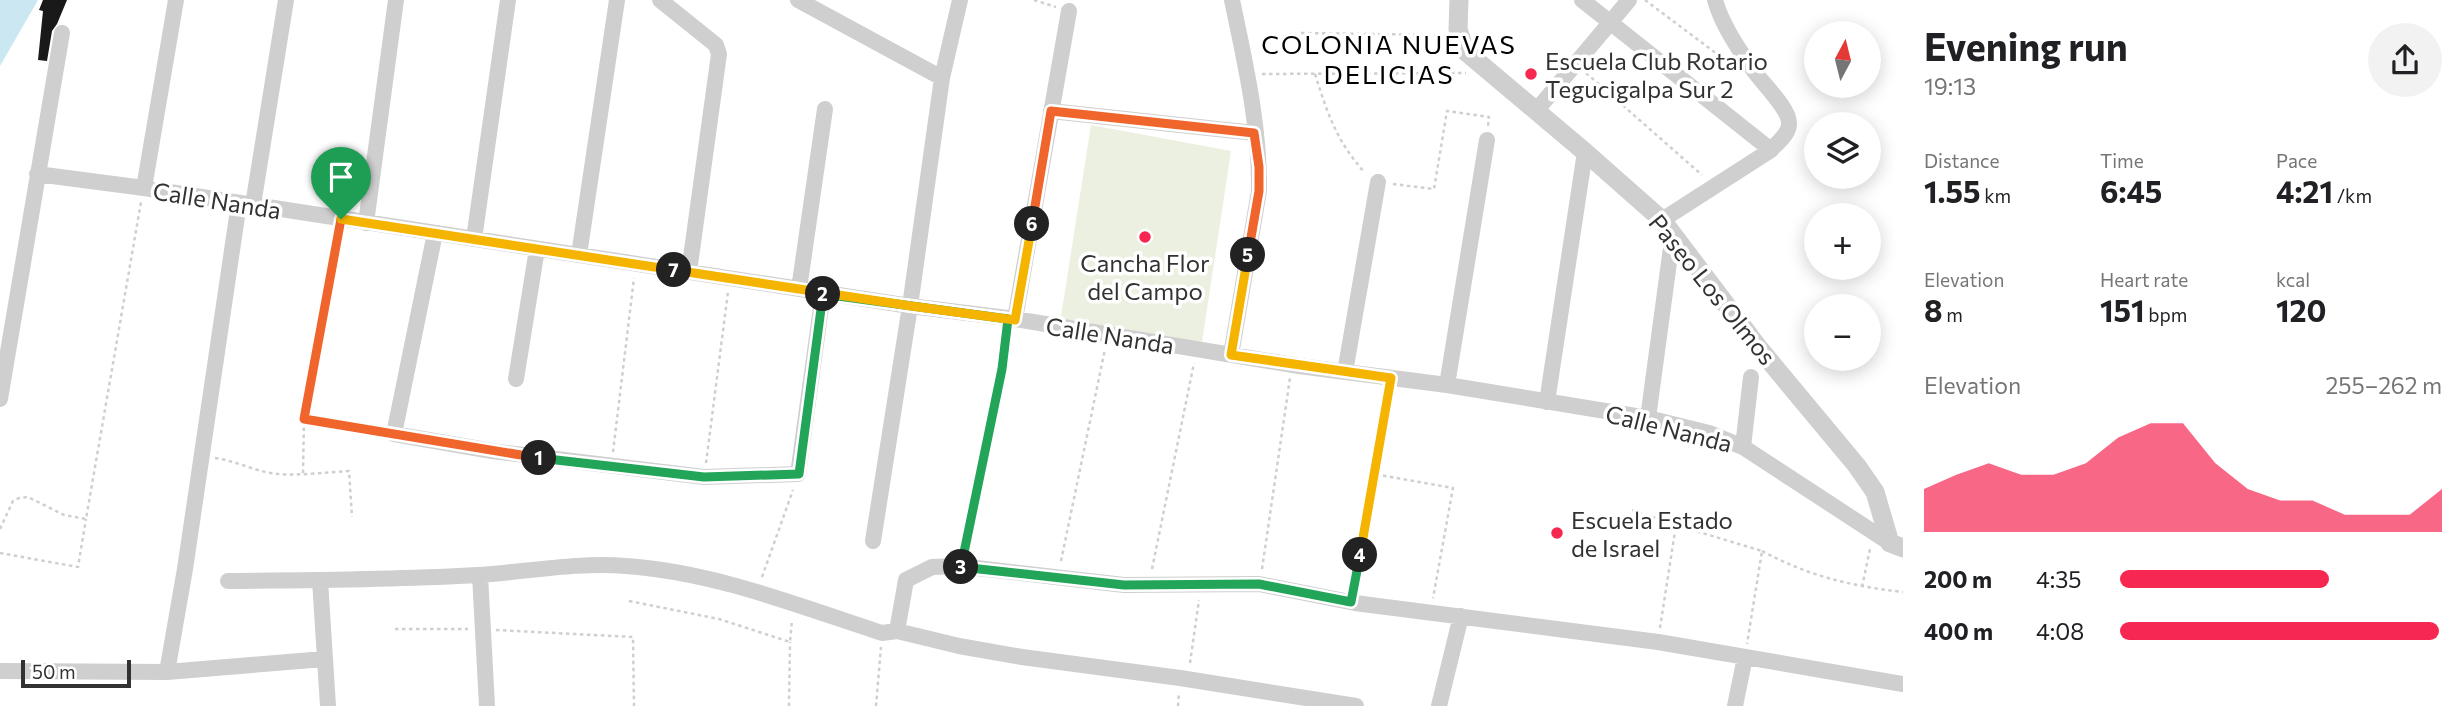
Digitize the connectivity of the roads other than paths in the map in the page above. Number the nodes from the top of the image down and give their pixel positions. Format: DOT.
graph roads {
  1 [pos="176,0"];
  2 [pos="286,0"];
  3 [pos="396,0"];
  4 [pos="508,0"];
  5 [pos="617,0"];
  6 [pos="660,0"];
  7 [pos="798,0"];
  8 [pos="960,0"];
  9 [pos="1232,0"];
  10 [pos="1459,0"];
  11 [pos="1581,0"];
  12 [pos="1629,0"];
  13 [pos="1715,0"];
  14 [pos="1069,11"];
  15 [pos="1610,23"];
  16 [pos="62,33"];
  17 [pos="942,78"];
  18 [pos="825,110"];
  19 [pos="1051,111"];
  20 [pos="1536,111"];
  21 [pos="1254,133"];
  22 [pos="1487,140"];
  23 [pos="1771,150"];
  24 [pos="1585,152"];
  25 [pos="37,174"];
  26 [pos="1378,182"];
  27 [pos="144,188"];
  28 [pos="246,204"];
  29 [pos="366,223"];
  30 [pos="1667,227"];
  31 [pos="435,233"];
  32 [pos="474,239"];
  33 [pos="537,249"];
  34 [pos="579,255"];
  35 [pos="689,272"];
  36 [pos="799,289"];
  37 [pos="823,293"];
  38 [pos="911,306"];
  39 [pos="1012,319"];
  40 [pos="1231,355"];
  41 [pos="2,367"];
  42 [pos="1345,372"];
  43 [pos="1751,377"];
  44 [pos="516,379"];
  45 [pos="1447,385"];
  46 [pos="0,399"];
  47 [pos="1547,402"];
  48 [pos="1648,418"];
  49 [pos="1743,447"];
  50 [pos="873,541"];
  51 [pos="1889,541"];
  52 [pos="480,575"];
  53 [pos="320,580"];
  54 [pos="228,581"];
  55 [pos="1461,616"];
  56 [pos="890,632"];
  57 [pos="1745,657"];
  58 [pos="324,659"];
  59 [pos="0,671"];
  60 [pos="167,672"];
  61 [pos="1903,684"];
  62 [pos="328,706"];
  63 [pos="487,706"];
  64 [pos="1356,706"];
  65 [pos="1439,706"];
  66 [pos="1735,706"];
  1 -- 27 [label="street"];
  2 -- 28 [label="street"];
  3 -- 29 [label="street"];
  4 -- 32 [label="street"];
  5 -- 34 [label="street"];
  6 -- 35 [label="street"];
  7 -- 17 [label="street"];
  8 -- 17 [label="street"];
  9 -- 21 [label="street"];
  10 -- 20 [label="street, Paseo Los Olmos"];
  11 -- 15 [label="street"];
  12 -- 15 [label="street"];
  13 -- 23 [label="street"];
  14 -- 19 [label="street"];
  15 -- 20 [label="street"];
  15 -- 23 [label="street"];
  16 -- 25 [label="street"];
  17 -- 38 [label="street"];
  18 -- 36 [label="street"];
  19 -- 21 [label="street"];
  19 -- 39 [label="street"];
  20 -- 24 [label="street, Paseo Los Olmos"];
  21 -- 40 [label="street"];
  22 -- 45 [label="street"];
  23 -- 30 [label="street"];
  24 -- 30 [label="street, Paseo Los Olmos"];
  24 -- 47 [label="street"];
  25 -- 27 [label="street, Calle Nanda"];
  25 -- 41 [label="street"];
  26 -- 42 [label="street"];
  27 -- 28 [label="street, Calle Nanda"];
  28 -- 29 [label="street, Calle Nanda"];
  28 -- 60 [label="street"];
  29 -- 31 [label="street, Calle Nanda"];
  30 -- 48 [label="street"];
  30 -- 51 [label="street, Paseo Los Olmos"];
  31 -- 32 [label="street, Calle Nanda"];
  31 -- 37 [label="street"];
  32 -- 33 [label="street, Calle Nanda"];
  33 -- 34 [label="street, Calle Nanda"];
  33 -- 44 [label="street"];
  34 -- 35 [label="street, Calle Nanda"];
  35 -- 36 [label="street, Calle Nanda"];
  36 -- 37 [label="street, Calle Nanda"];
  37 -- 38 [label="street, Calle Nanda"];
  38 -- 39 [label="street, Calle Nanda"];
  38 -- 50 [label="street"];
  39 -- 40 [label="street, Calle Nanda"];
  40 -- 42 [label="street, Calle Nanda"];
  41 -- 46 [label="street"];
  42 -- 45 [label="street, Calle Nanda"];
  43 -- 49 [label="street"];
  45 -- 47 [label="street, Calle Nanda"];
  47 -- 48 [label="street, Calle Nanda"];
  48 -- 49 [label="street, Calle Nanda"];
  49 -- 51 [label="street, Calle Nanda"];
  52 -- 53 [label="street"];
  52 -- 56 [label="street"];
  52 -- 63 [label="street"];
  53 -- 54 [label="street"];
  53 -- 58 [label="street"];
  55 -- 56 [label="street"];
  55 -- 57 [label="street"];
  55 -- 65 [label="street"];
  56 -- 64 [label="street"];
  57 -- 61 [label="street"];
  57 -- 66 [label="street"];
  58 -- 60 [label="street"];
  58 -- 62 [label="street"];
  59 -- 60 [label="street"];
}
